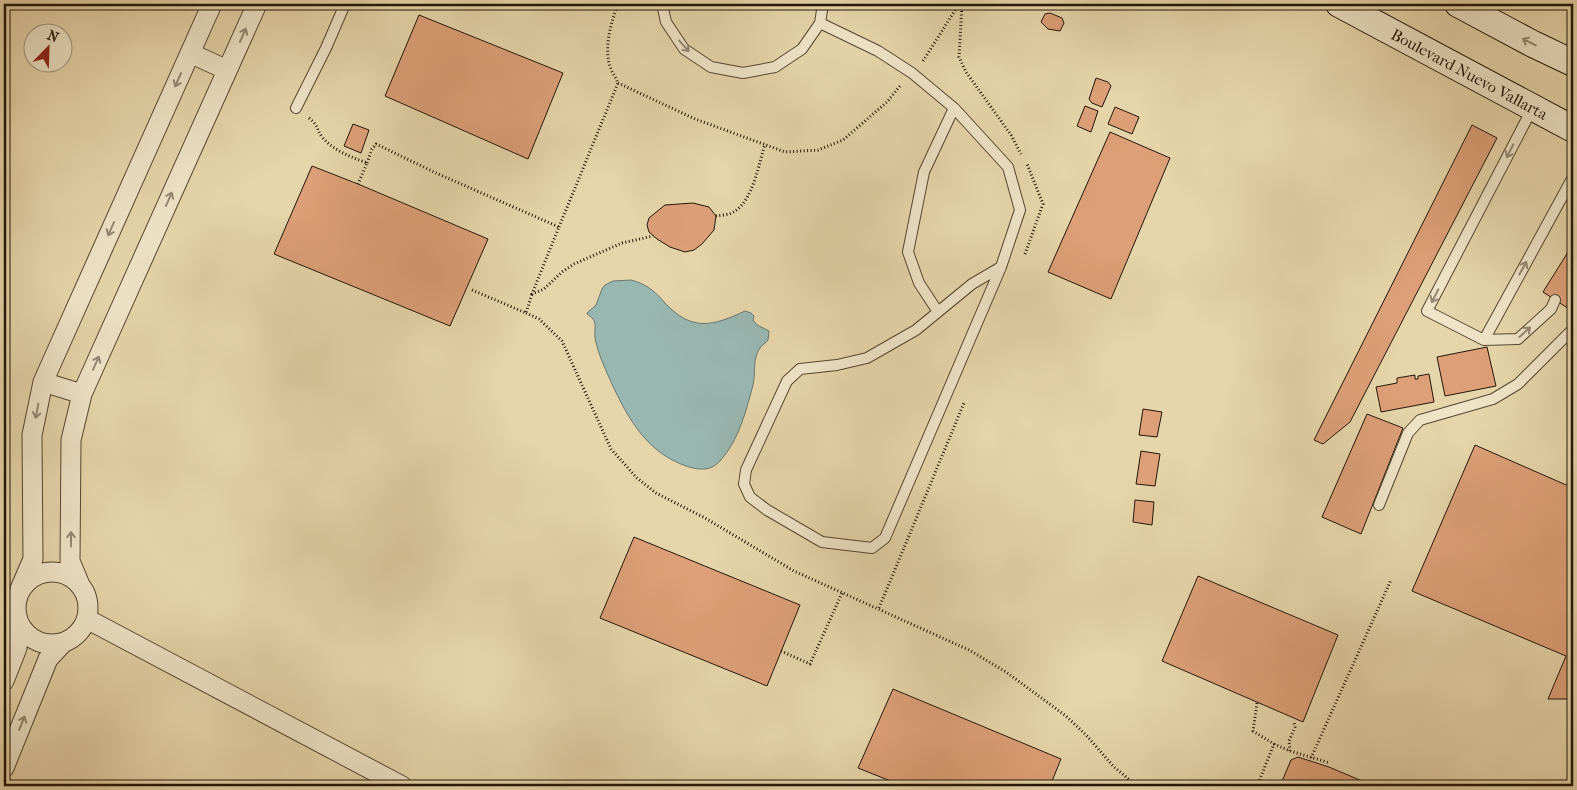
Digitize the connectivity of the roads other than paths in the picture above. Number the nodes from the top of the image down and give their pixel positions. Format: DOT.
graph roads {
  1 [pos="212,4"];
  2 [pos="257,4"];
  3 [pos="345,4"];
  4 [pos="662,4"];
  5 [pos="823,4"];
  6 [pos="1339,4"];
  7 [pos="1458,4"];
  8 [pos="820,23"];
  9 [pos="190,54"];
  10 [pos="1573,63"];
  11 [pos="227,70"];
  12 [pos="296,108"];
  13 [pos="954,108"];
  14 [pos="1532,108"];
  15 [pos="1573,129"];
  16 [pos="1573,176"];
  17 [pos="1001,267"];
  18 [pos="1555,300"];
  19 [pos="938,312"];
  20 [pos="1573,329"];
  21 [pos="1484,340"];
  22 [pos="43,382"];
  23 [pos="82,394"];
  24 [pos="1379,505"];
  25 [pos="80,586"];
  26 [pos="20,589"];
  27 [pos="87,619"];
  28 [pos="18,623"];
  29 [pos="63,643"];
  30 [pos="4,681"];
  31 [pos="4,768"];
  32 [pos="402,786"];
  1 -- 9 [label="street"];
  11 -- 2 [label="street, one-way"];
  3 -- 12 [label="lane"];
  4 -- 8 [label="lane, one-way"];
  5 -- 8 [label="lane"];
  6 -- 14 [label="main road, Boulevard Nuevo Vallarta"];
  10 -- 7 [label="main road, one-way"];
  8 -- 13 [label="lane"];
  9 -- 11 [label="street"];
  9 -- 22 [label="street, one-way"];
  23 -- 11 [label="street, one-way"];
  13 -- 17 [label="lane"];
  13 -- 19 [label="lane"];
  14 -- 15 [label="main road, Boulevard Nuevo Vallarta"];
  14 -- 21 [label="lane, one-way"];
  21 -- 16 [label="lane, one-way"];
  17 -- 19 [label="lane"];
  17 -- 19 [label="lane"];
  21 -- 18 [label="lane, one-way"];
  20 -- 24 [label="lane"];
  22 -- 23 [label="street"];
  22 -- 26 [label="street, one-way"];
  25 -- 23 [label="street, one-way"];
  25 -- 26 [label="street"];
  25 -- 27 [label="street"];
  26 -- 28 [label="street"];
  27 -- 29 [label="street"];
  27 -- 32 [label="street"];
  28 -- 29 [label="street"];
  28 -- 30 [label="street"];
  31 -- 29 [label="street, one-way"];
}
